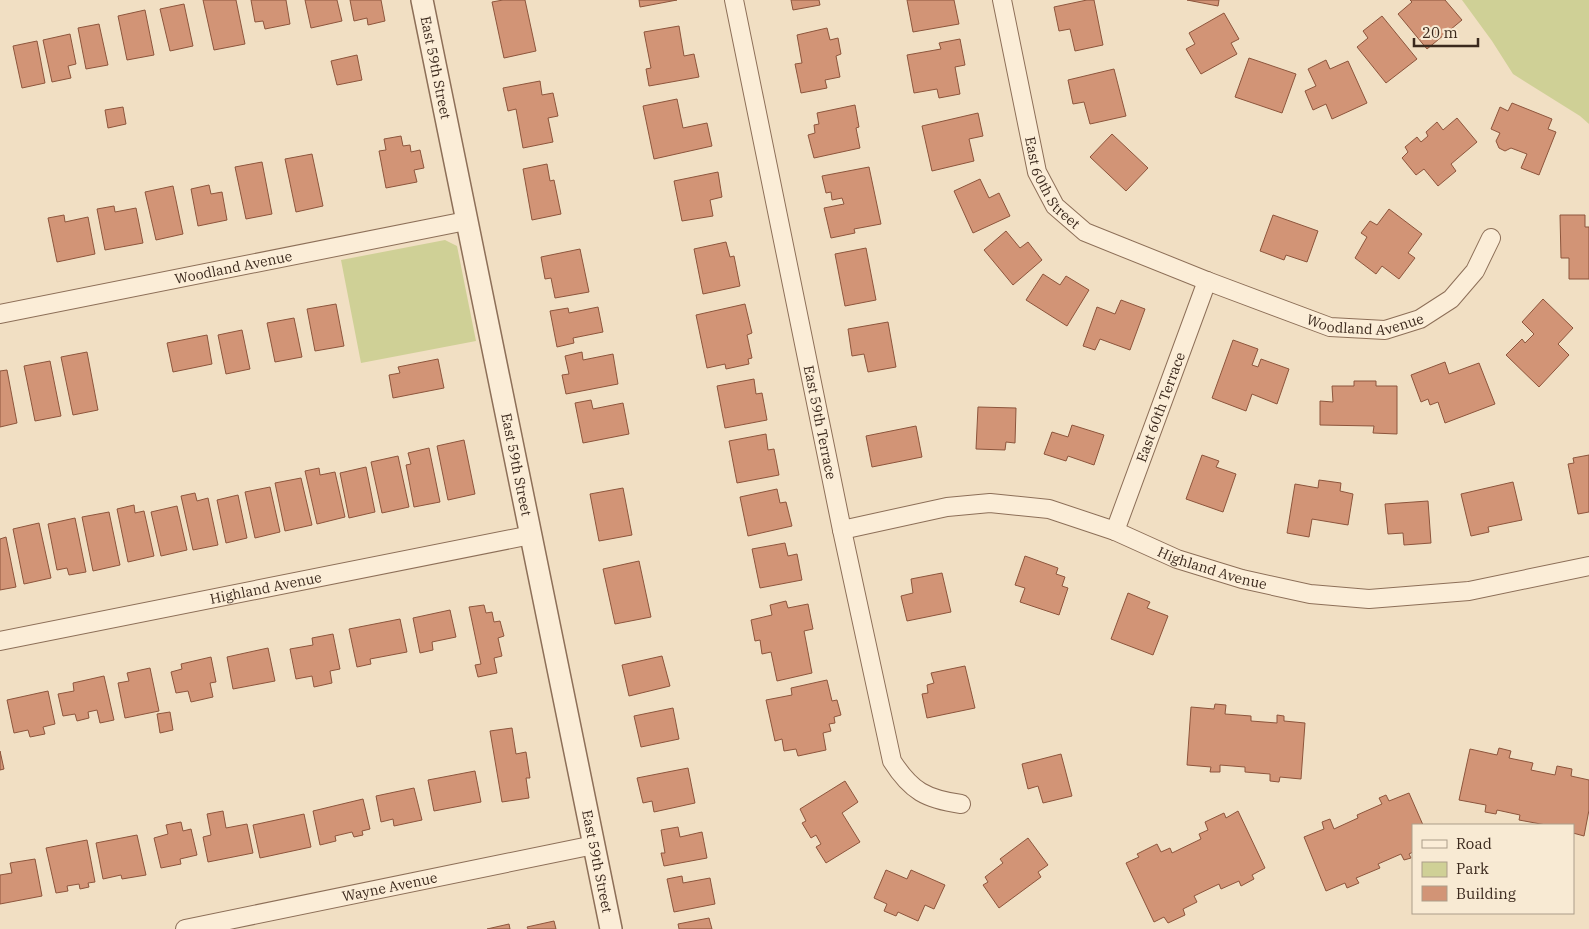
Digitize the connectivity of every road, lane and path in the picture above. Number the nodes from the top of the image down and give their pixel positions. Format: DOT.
graph roads {
  1 [pos="422,0"];
  2 [pos="734,0"];
  3 [pos="1002,0"];
  4 [pos="466,221"];
  5 [pos="1491,238"];
  6 [pos="1207,282"];
  7 [pos="0,314"];
  8 [pos="842,530"];
  9 [pos="1115,531"];
  10 [pos="531,535"];
  11 [pos="1589,566"];
  12 [pos="0,641"];
  13 [pos="961,804"];
  14 [pos="594,845"];
  15 [pos="186,929"];
  16 [pos="611,929"];
  1 -- 4 [label="street, East 59th Street"];
  2 -- 8 [label="street, East 59th Terrace"];
  3 -- 6 [label="street, East 60th Street"];
  4 -- 7 [label="street, Woodland Avenue"];
  4 -- 10 [label="street, East 59th Street"];
  5 -- 6 [label="street, Woodland Avenue"];
  6 -- 9 [label="street, East 60th Terrace"];
  8 -- 9 [label="street, Highland Avenue"];
  8 -- 13 [label="street, East 59th Terrace"];
  9 -- 11 [label="street, Highland Avenue"];
  10 -- 12 [label="street, Highland Avenue"];
  10 -- 14 [label="street, East 59th Street"];
  14 -- 15 [label="street, Wayne Avenue"];
  14 -- 16 [label="street, East 59th Street"];
}
